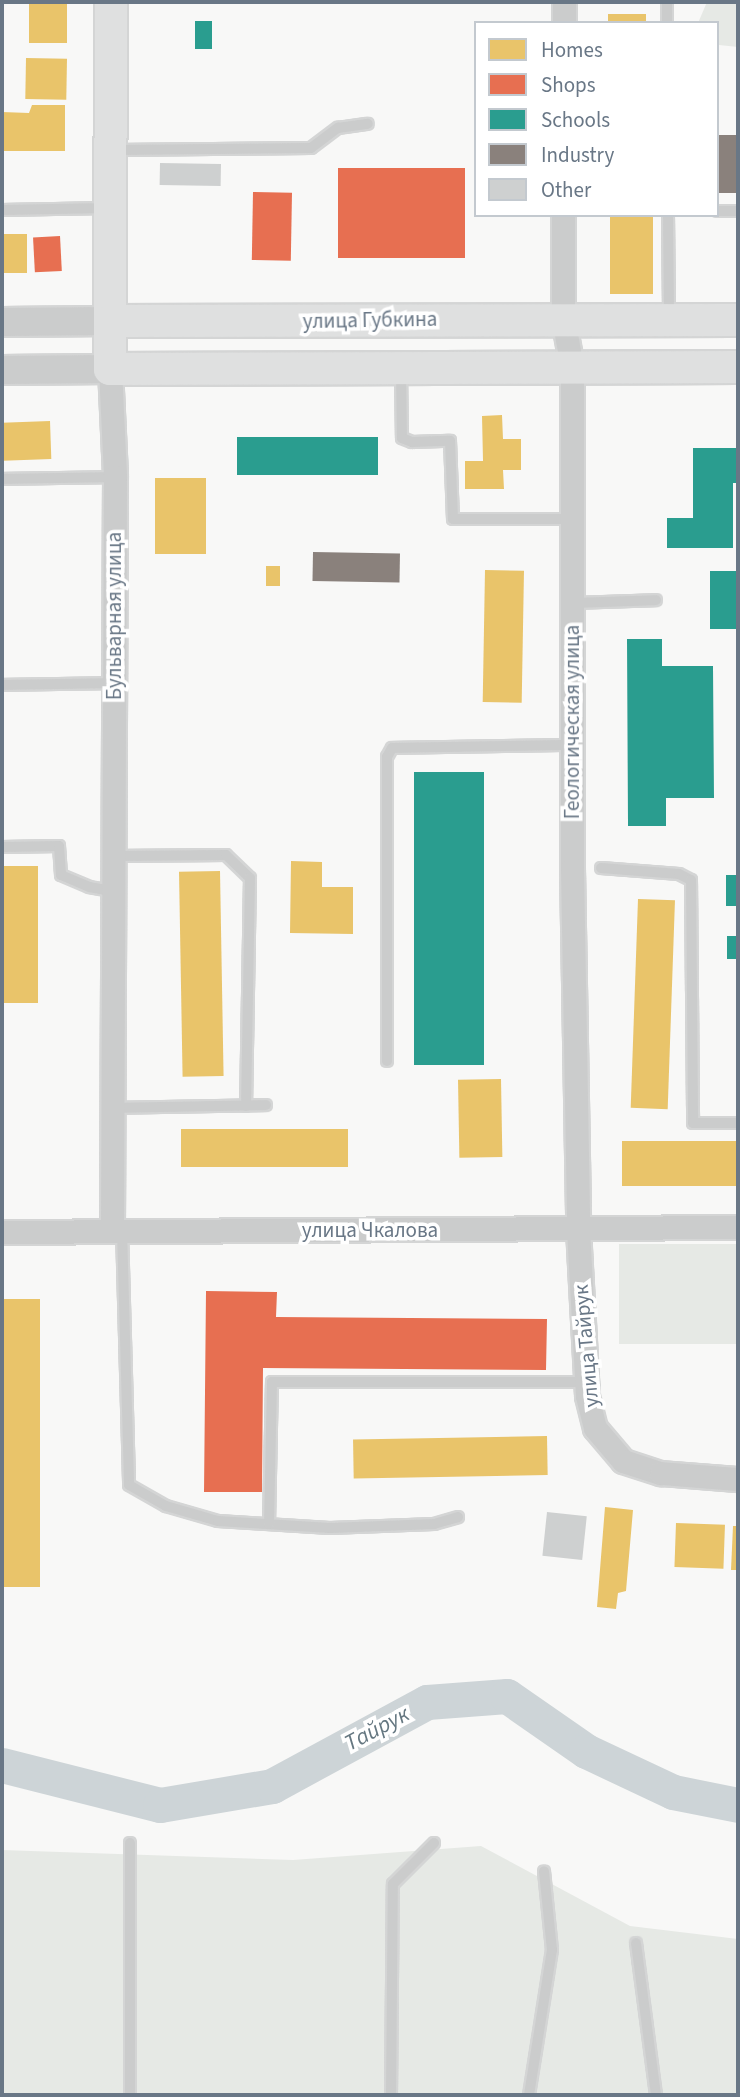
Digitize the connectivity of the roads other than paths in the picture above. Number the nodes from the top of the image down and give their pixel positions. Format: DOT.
graph roads {
  1 [pos="111,2"];
  2 [pos="564,2"];
  3 [pos="667,2"];
  4 [pos="564,21"];
  5 [pos="667,21"];
  6 [pos="368,124"];
  7 [pos="112,150"];
  8 [pos="110,208"];
  9 [pos="2,210"];
  10 [pos="719,211"];
  11 [pos="738,211"];
  12 [pos="563,217"];
  13 [pos="668,217"];
  14 [pos="563,318"];
  15 [pos="669,320"];
  16 [pos="738,320"];
  17 [pos="110,321"];
  18 [pos="2,322"];
  19 [pos="400,367"];
  20 [pos="738,367"];
  21 [pos="572,368"];
  22 [pos="110,369"];
  23 [pos="2,370"];
  24 [pos="115,477"];
  25 [pos="2,479"];
  26 [pos="572,519"];
  27 [pos="656,600"];
  28 [pos="572,603"];
  29 [pos="113,684"];
  30 [pos="2,685"];
  31 [pos="572,745"];
  32 [pos="2,847"];
  33 [pos="113,856"];
  34 [pos="601,868"];
  35 [pos="112,891"];
  36 [pos="387,1061"];
  37 [pos="265,1105"];
  38 [pos="246,1106"];
  39 [pos="113,1108"];
  40 [pos="738,1123"];
  41 [pos="738,1227"];
  42 [pos="578,1229"];
  43 [pos="117,1230"];
  44 [pos="2,1232"];
  45 [pos="586,1382"];
  46 [pos="738,1479"];
  47 [pos="458,1517"];
  48 [pos="269,1524"];
  49 [pos="130,1843"];
  50 [pos="433,1843"];
  51 [pos="544,1871"];
  52 [pos="636,1943"];
  53 [pos="130,2095"];
  54 [pos="391,2095"];
  55 [pos="529,2095"];
  56 [pos="656,2095"];
  1 -- 7 [label="main road, Бульварная улица"];
  2 -- 4 [label="street"];
  3 -- 5 [label="lane"];
  6 -- 7 [label="lane"];
  7 -- 8 [label="main road, Бульварная улица"];
  8 -- 9 [label="lane"];
  8 -- 17 [label="main road, Бульварная улица"];
  10 -- 11 [label="lane"];
  12 -- 14 [label="street, Геологическая улица"];
  13 -- 15 [label="lane"];
  14 -- 15 [label="main road, улица Губкина"];
  14 -- 17 [label="main road, улица Губкина"];
  14 -- 21 [label="street, Геологическая улица"];
  15 -- 16 [label="main road, улица Губкина"];
  17 -- 18 [label="street, улица Губкина"];
  17 -- 22 [label="main road, Бульварная улица"];
  19 -- 21 [label="main road"];
  19 -- 22 [label="main road"];
  19 -- 26 [label="lane"];
  20 -- 21 [label="main road"];
  21 -- 26 [label="street, Геологическая улица"];
  22 -- 23 [label="street"];
  22 -- 24 [label="street, Бульварная улица"];
  24 -- 25 [label="lane"];
  24 -- 29 [label="street, Бульварная улица"];
  26 -- 28 [label="street, Геологическая улица"];
  27 -- 28 [label="lane"];
  28 -- 31 [label="street, Геологическая улица"];
  29 -- 30 [label="lane"];
  29 -- 33 [label="street, Бульварная улица"];
  31 -- 36 [label="lane"];
  31 -- 42 [label="street, Геологическая улица"];
  32 -- 35 [label="lane"];
  33 -- 35 [label="street, Бульварная улица"];
  33 -- 38 [label="lane"];
  34 -- 40 [label="lane"];
  35 -- 39 [label="street, Бульварная улица"];
  37 -- 38 [label="lane"];
  38 -- 39 [label="lane"];
  39 -- 43 [label="street, Бульварная улица"];
  41 -- 42 [label="street, улица Чкалова"];
  42 -- 43 [label="street, улица Чкалова"];
  42 -- 45 [label="street, улица Тайрук"];
  43 -- 44 [label="street, улица Чкалова"];
  43 -- 48 [label="lane"];
  45 -- 46 [label="street, улица Тайрук"];
  45 -- 48 [label="lane"];
  47 -- 48 [label="lane"];
  49 -- 53 [label="lane"];
  50 -- 54 [label="lane"];
  51 -- 55 [label="lane"];
  52 -- 56 [label="lane"];
}
